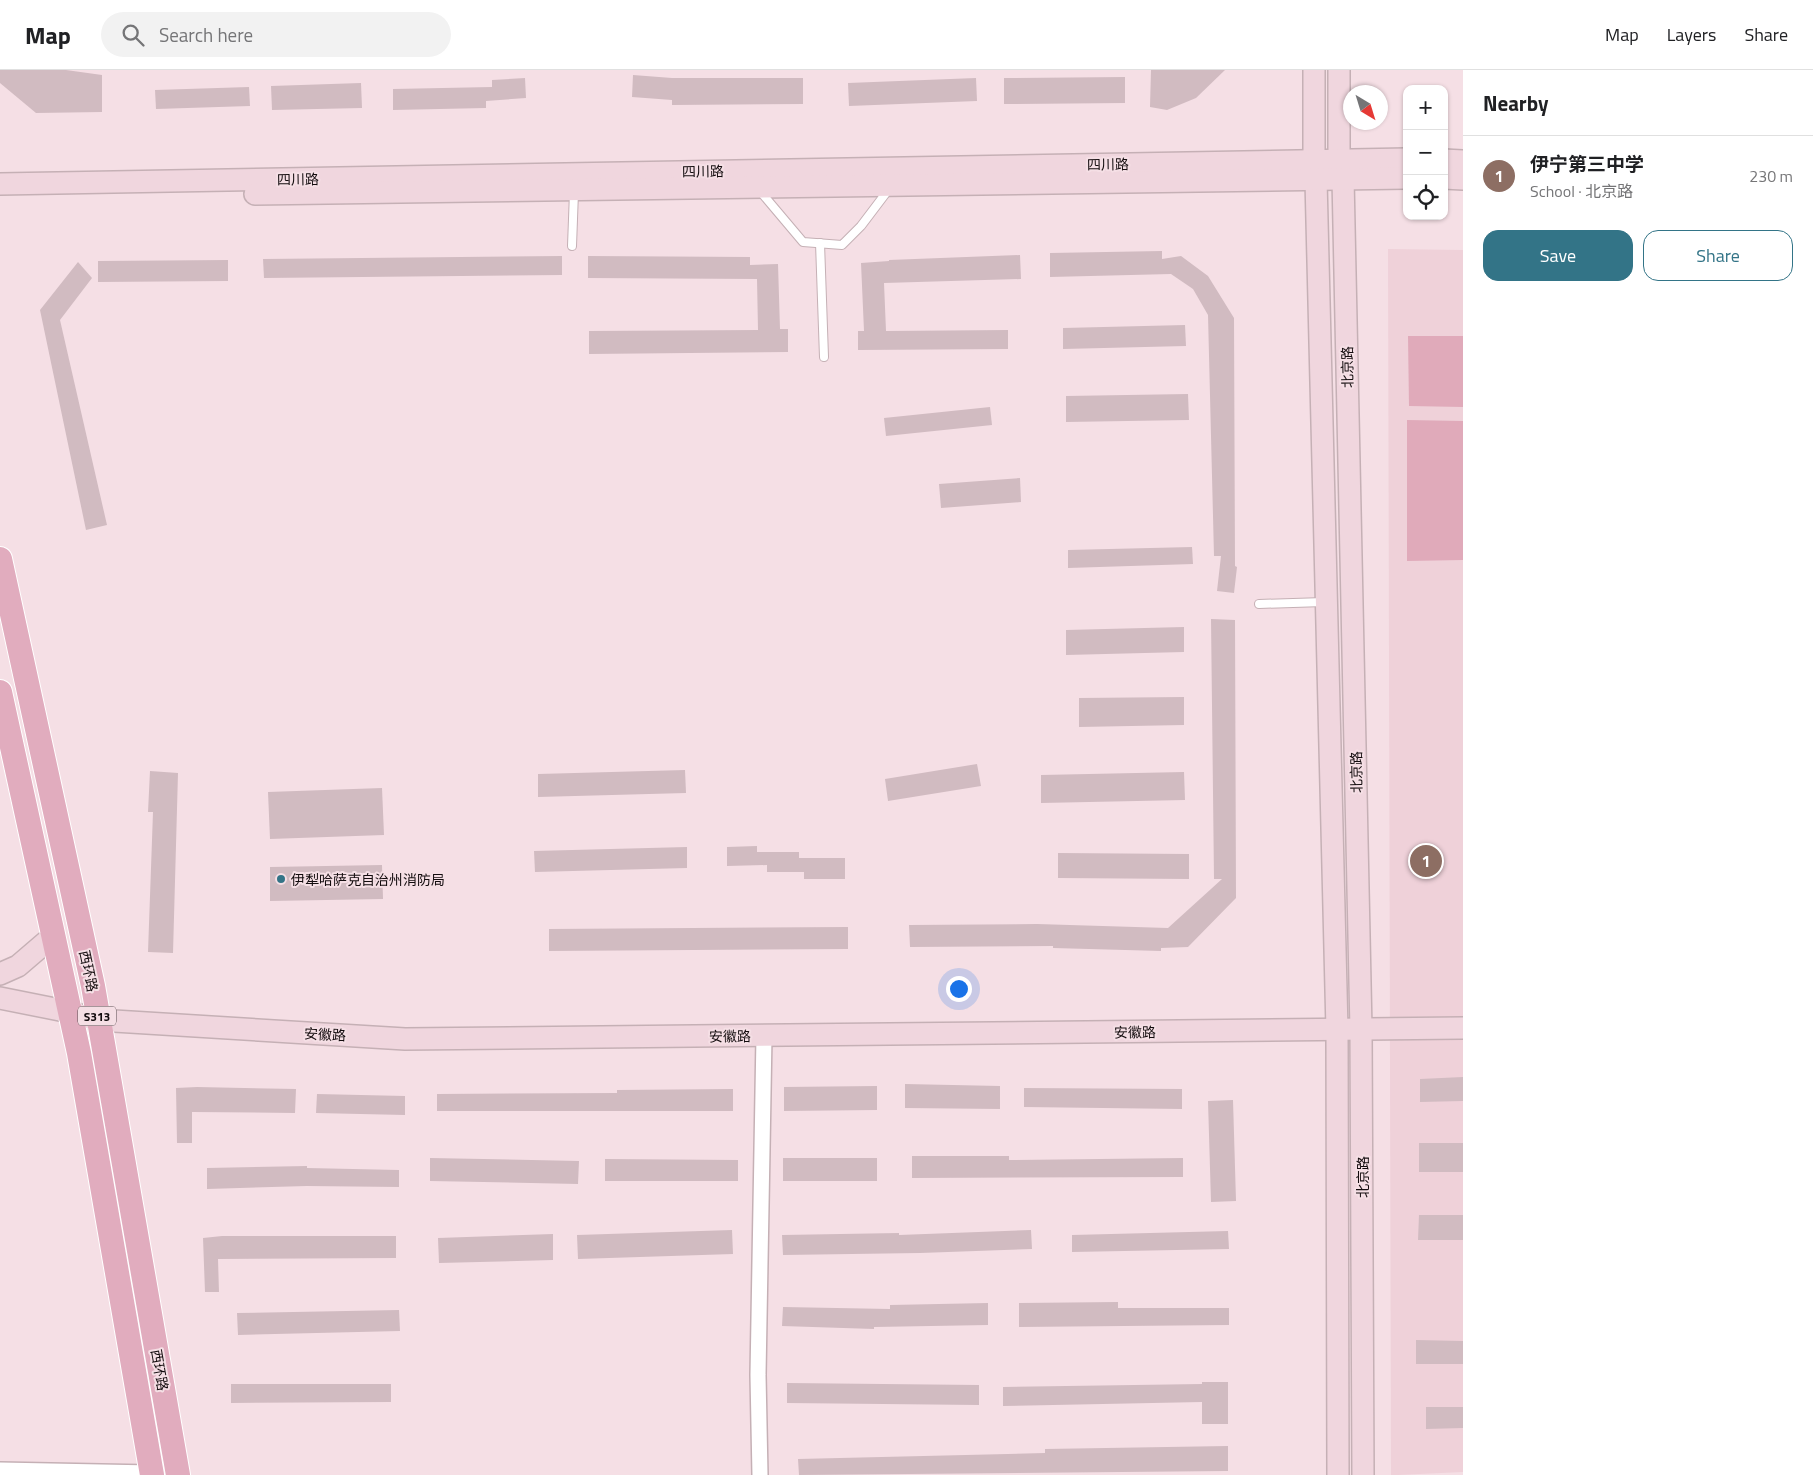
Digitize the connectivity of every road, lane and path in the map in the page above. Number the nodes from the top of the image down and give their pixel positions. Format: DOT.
graph roads {
  1 [pos="1314,70"];
  2 [pos="1339,70"];
  3 [pos="1403,160"];
  4 [pos="1448,160"];
  5 [pos="1463,161"];
  6 [pos="1341,169"];
  7 [pos="1315,170"];
  8 [pos="1403,177"];
  9 [pos="1448,178"];
  10 [pos="1463,179"];
  11 [pos="0,184"];
  12 [pos="891,185"];
  13 [pos="758,187"];
  14 [pos="574,190"];
  15 [pos="0,198"];
  16 [pos="820,243"];
  17 [pos="572,246"];
  18 [pos="824,357"];
  19 [pos="0,560"];
  20 [pos="1326,602"];
  21 [pos="1260,604"];
  22 [pos="0,692"];
  23 [pos="53,936"];
  24 [pos="0,974"];
  25 [pos="0,998"];
  26 [pos="70,1012"];
  27 [pos="98,1020"];
  28 [pos="1463,1028"];
  29 [pos="1336,1030"];
  30 [pos="1361,1030"];
  31 [pos="764,1036"];
  32 [pos="0,1470"];
  33 [pos="152,1474"];
  34 [pos="178,1475"];
  35 [pos="760,1475"];
  36 [pos="1338,1475"];
  37 [pos="1363,1475"];
  1 -- 7 [label="street, 北京路"];
  2 -- 6 [label="street, 北京路"];
  3 -- 6 [label="street, 四川路"];
  4 -- 5 [label="street"];
  6 -- 7 [label="street, 四川路"];
  6 -- 8 [label="street, 四川路"];
  6 -- 30 [label="street, 北京路"];
  7 -- 11 [label="street, 四川路"];
  7 -- 12 [label="street, 四川路"];
  7 -- 20 [label="street, 北京路"];
  9 -- 10 [label="street"];
  12 -- 13 [label="street, 四川路"];
  12 -- 16 [label="lane"];
  13 -- 14 [label="street, 四川路"];
  13 -- 16 [label="lane"];
  14 -- 15 [label="street, 四川路"];
  14 -- 17 [label="lane"];
  16 -- 18 [label="lane"];
  19 -- 27 [label="main road, 西环路 / S313"];
  20 -- 21 [label="lane"];
  20 -- 29 [label="street, 北京路"];
  22 -- 23 [label="main road, 西环路 / S313"];
  23 -- 24 [label="street"];
  23 -- 26 [label="main road, 西环路 / S313"];
  25 -- 26 [label="street, 安徽路"];
  26 -- 27 [label="street, 安徽路"];
  26 -- 33 [label="main road, 西环路 / S313"];
  27 -- 31 [label="street, 安徽路"];
  27 -- 34 [label="main road, 西环路 / S313"];
  28 -- 30 [label="street, 安徽路"];
  29 -- 30 [label="street, 安徽路"];
  29 -- 31 [label="street, 安徽路"];
  29 -- 36 [label="street, 北京路"];
  30 -- 37 [label="street, 北京路"];
  31 -- 35 [label="street"];
  32 -- 33 [label="street"];
}
